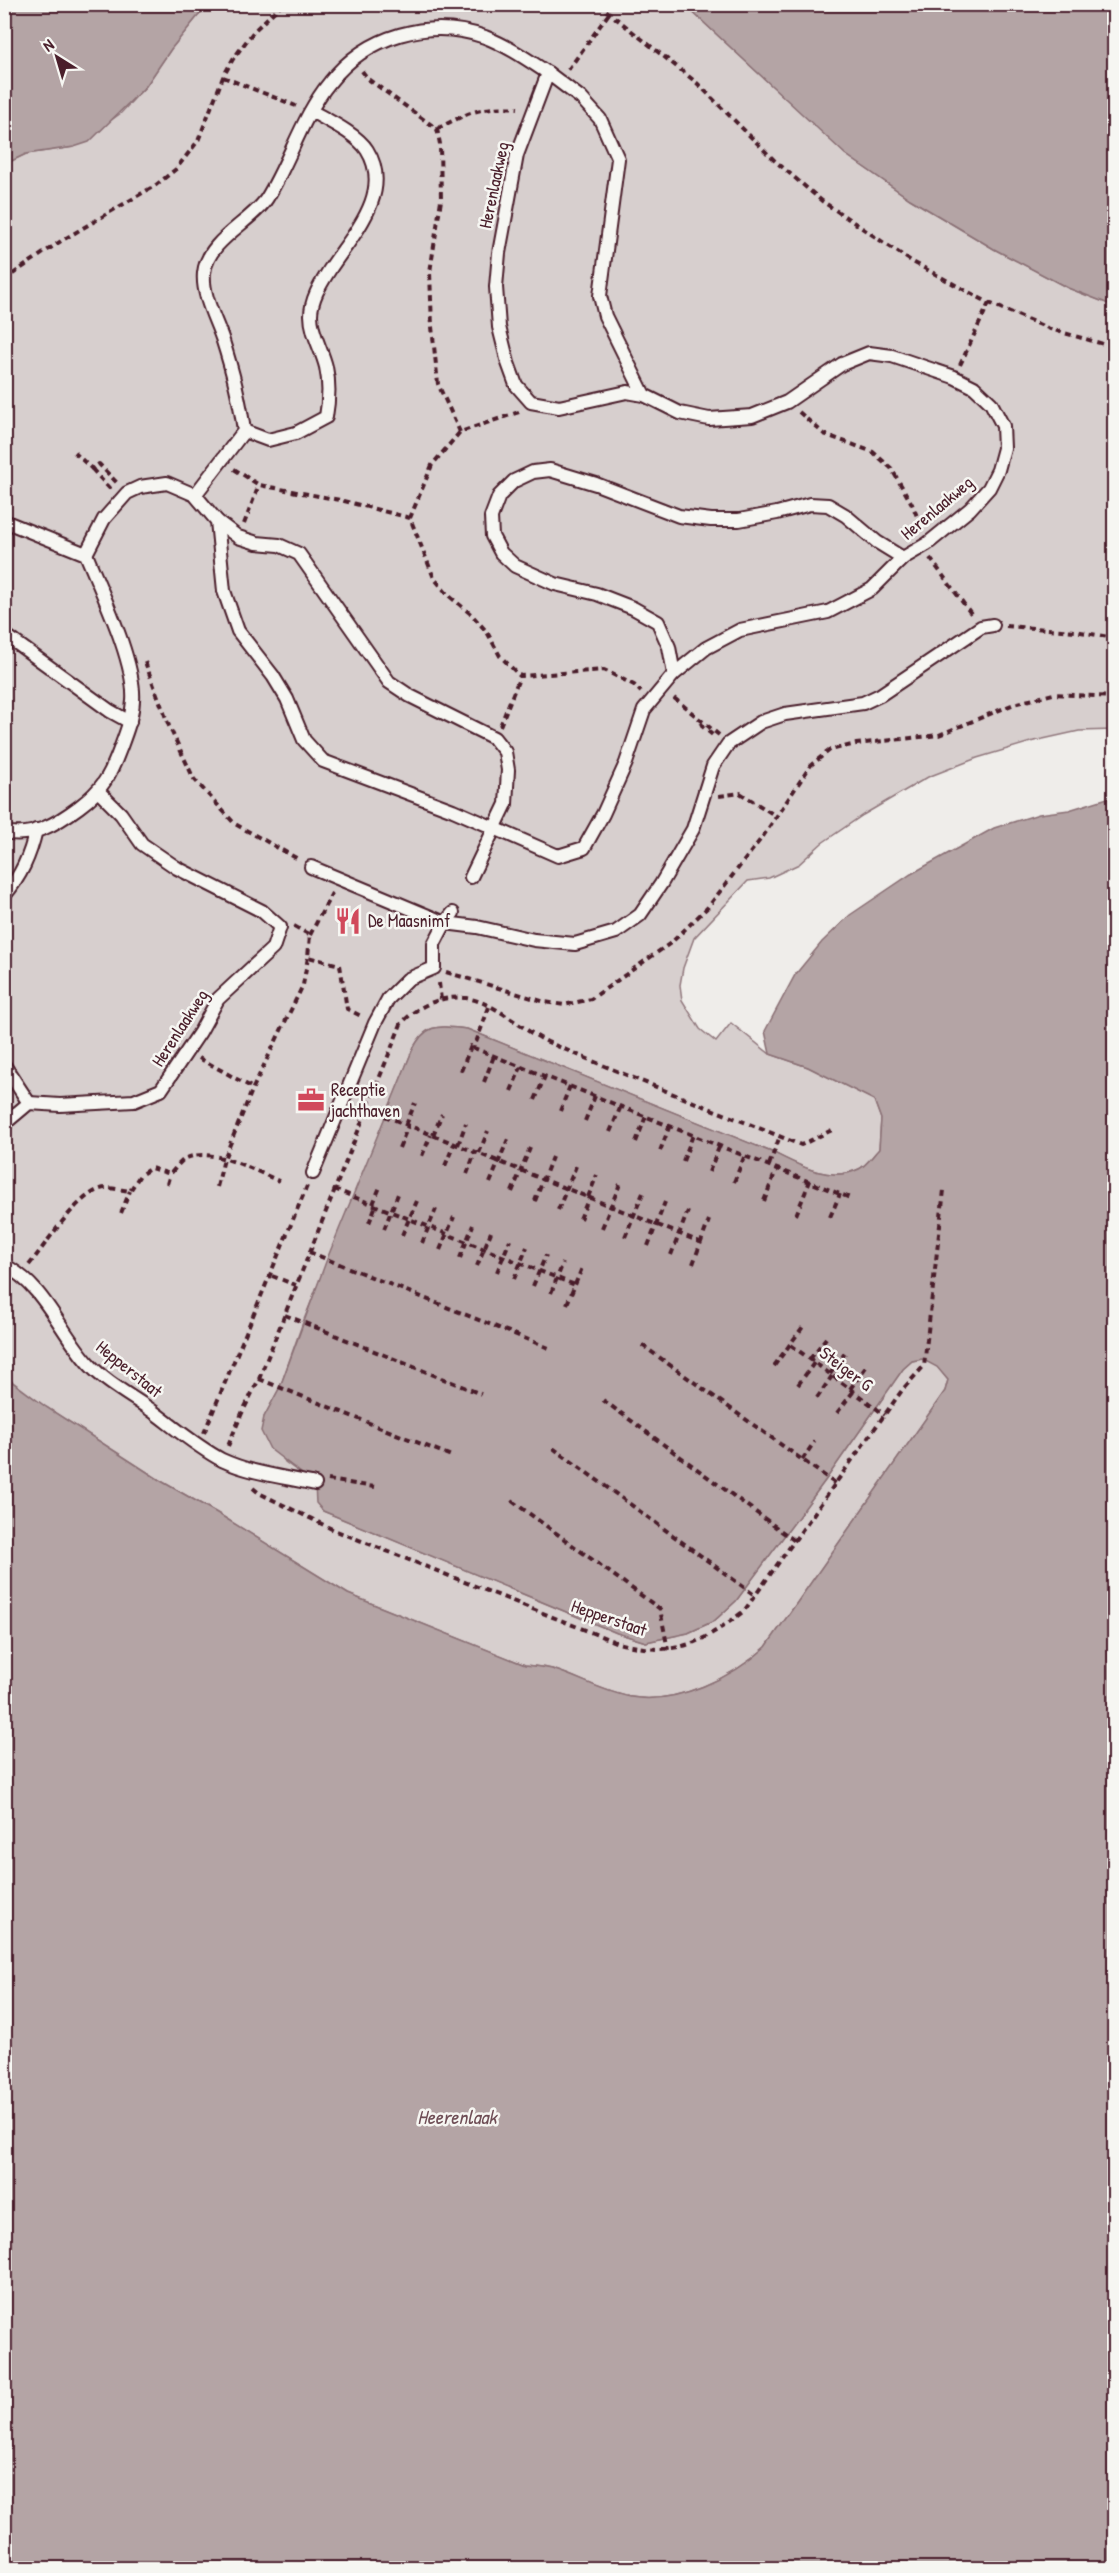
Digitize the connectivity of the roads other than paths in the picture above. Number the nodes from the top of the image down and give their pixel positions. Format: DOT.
graph roads {
  1 [pos="548,73"];
  2 [pos="311,111"];
  3 [pos="644,395"];
  4 [pos="244,431"];
  5 [pos="195,495"];
  6 [pos="4,521"];
  7 [pos="217,521"];
  8 [pos="86,554"];
  9 [pos="903,558"];
  10 [pos="987,626"];
  11 [pos="4,634"];
  12 [pos="674,674"];
  13 [pos="130,722"];
  14 [pos="99,792"];
  15 [pos="494,828"];
  16 [pos="36,830"];
  17 [pos="4,832"];
  18 [pos="311,867"];
  19 [pos="471,877"];
  20 [pos="4,896"];
  21 [pos="449,918"];
  22 [pos="4,1065"];
  23 [pos="29,1103"];
  24 [pos="4,1124"];
  25 [pos="313,1173"];
  26 [pos="4,1265"];
  27 [pos="319,1482"];
  1 -- 2 [label="lane"];
  1 -- 3 [label="lane"];
  1 -- 3 [label="lane, Herenlaakweg"];
  2 -- 4 [label="lane"];
  2 -- 4 [label="lane"];
  3 -- 9 [label="lane, Herenlaakweg"];
  4 -- 5 [label="lane"];
  5 -- 7 [label="lane"];
  5 -- 8 [label="lane"];
  6 -- 8 [label="lane"];
  7 -- 15 [label="lane, Herenlaakweg"];
  7 -- 15 [label="lane"];
  8 -- 13 [label="lane"];
  9 -- 12 [label="lane, Herenlaakweg"];
  9 -- 12 [label="lane, Herenlaakweg"];
  10 -- 21 [label="lane"];
  11 -- 13 [label="lane"];
  12 -- 15 [label="lane, Herenlaakweg"];
  13 -- 14 [label="lane"];
  14 -- 16 [label="lane"];
  14 -- 23 [label="lane, Herenlaakweg"];
  15 -- 19 [label="lane"];
  16 -- 17 [label="lane"];
  16 -- 20 [label="lane"];
  18 -- 21 [label="lane"];
  21 -- 25 [label="lane"];
  22 -- 23 [label="lane"];
  23 -- 24 [label="lane"];
  26 -- 27 [label="lane, Hepperstaat"];
}
